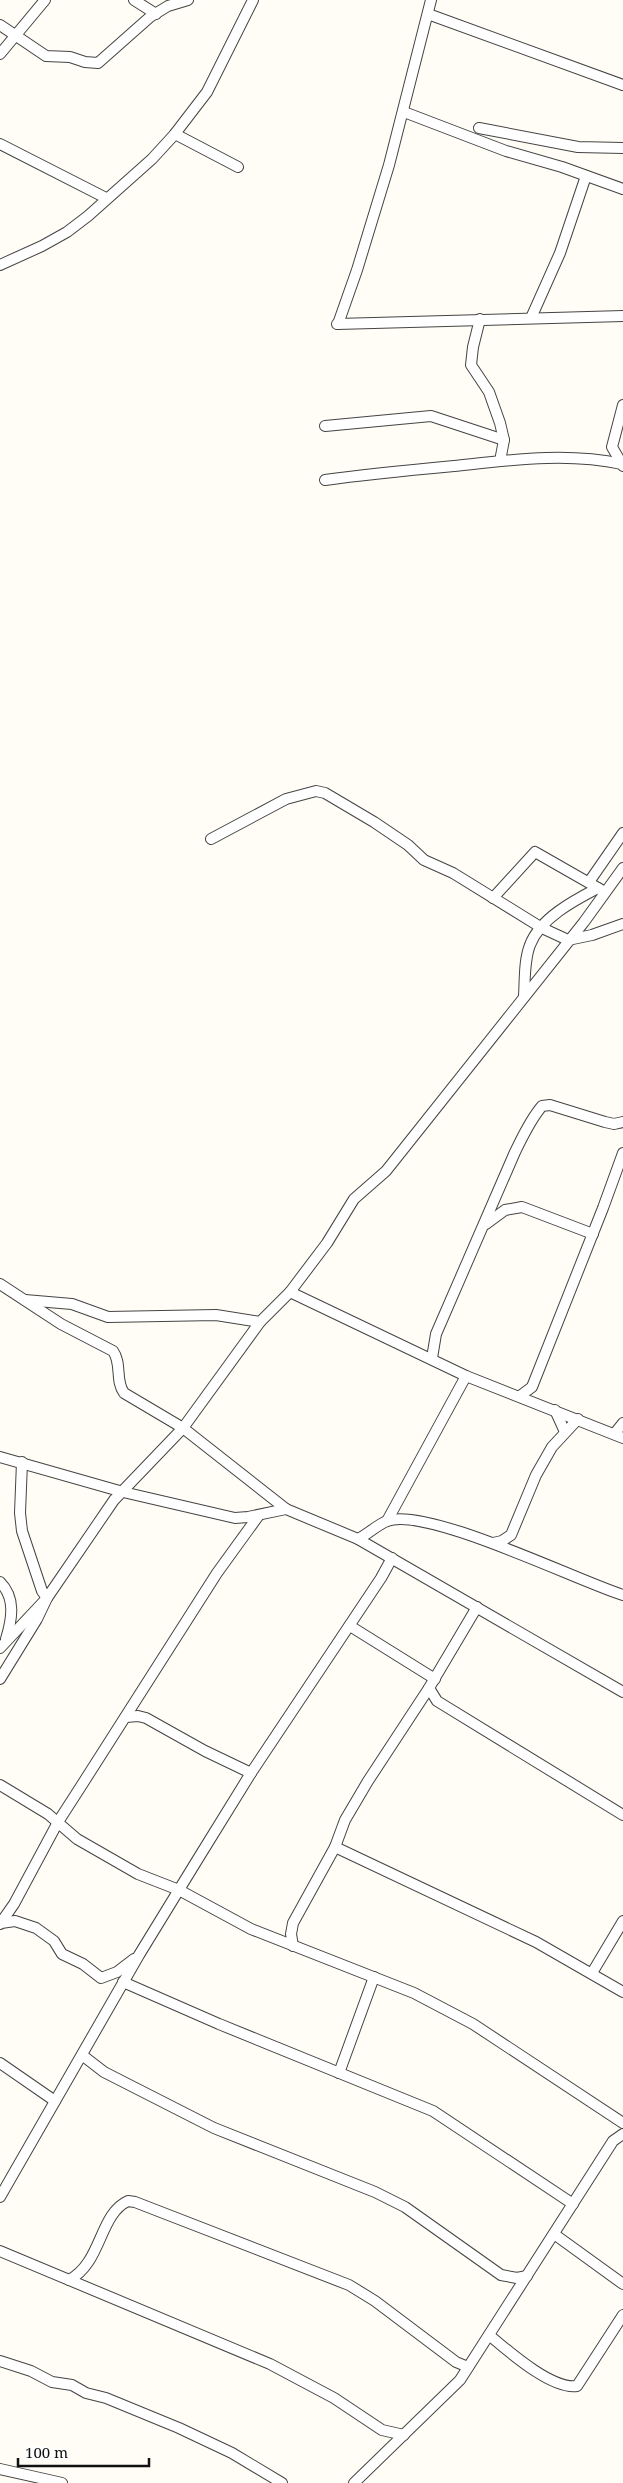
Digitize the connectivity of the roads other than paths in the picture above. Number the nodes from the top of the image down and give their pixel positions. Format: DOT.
graph roads {
  1 [pos="45,0"];
  2 [pos="134,0"];
  3 [pos="188,0"];
  4 [pos="253,0"];
  5 [pos="431,0"];
  6 [pos="156,14"];
  7 [pos="428,14"];
  8 [pos="0,25"];
  9 [pos="16,35"];
  10 [pos="0,54"];
  11 [pos="623,85"];
  12 [pos="404,112"];
  13 [pos="479,128"];
  14 [pos="175,134"];
  15 [pos="0,144"];
  16 [pos="623,148"];
  17 [pos="238,167"];
  18 [pos="586,176"];
  19 [pos="623,189"];
  20 [pos="106,198"];
  21 [pos="0,265"];
  22 [pos="623,316"];
  23 [pos="531,318"];
  24 [pos="480,319"];
  25 [pos="623,405"];
  26 [pos="324,426"];
  27 [pos="504,440"];
  28 [pos="500,461"];
  29 [pos="622,465"];
  30 [pos="325,480"];
  31 [pos="623,833"];
  32 [pos="211,839"];
  33 [pos="623,868"];
  34 [pos="589,882"];
  35 [pos="602,890"];
  36 [pos="493,898"];
  37 [pos="623,924"];
  38 [pos="542,928"];
  39 [pos="568,940"];
  40 [pos="523,997"];
  41 [pos="623,1122"];
  42 [pos="623,1153"];
  43 [pos="621,1163"];
  44 [pos="484,1225"];
  45 [pos="593,1234"];
  46 [pos="0,1284"];
  47 [pos="290,1292"];
  48 [pos="24,1300"];
  49 [pos="260,1322"];
  50 [pos="432,1358"];
  51 [pos="466,1376"];
  52 [pos="532,1387"];
  53 [pos="520,1396"];
  54 [pos="535,1402"];
  55 [pos="555,1410"];
  56 [pos="578,1419"];
  57 [pos="623,1424"];
  58 [pos="183,1428"];
  59 [pos="564,1432"];
  60 [pos="619,1435"];
  61 [pos="0,1457"];
  62 [pos="22,1462"];
  63 [pos="123,1492"];
  64 [pos="286,1509"];
  65 [pos="259,1514"];
  66 [pos="387,1521"];
  67 [pos="358,1539"];
  68 [pos="493,1543"];
  69 [pos="392,1558"];
  70 [pos="0,1582"];
  71 [pos="623,1595"];
  72 [pos="46,1598"];
  73 [pos="477,1607"];
  74 [pos="350,1626"];
  75 [pos="2,1645"];
  76 [pos="0,1679"];
  77 [pos="432,1684"];
  78 [pos="623,1692"];
  79 [pos="126,1716"];
  80 [pos="252,1773"];
  81 [pos="0,1785"];
  82 [pos="623,1815"];
  83 [pos="58,1822"];
  84 [pos="336,1848"];
  85 [pos="179,1890"];
  86 [pos="623,1921"];
  87 [pos="0,1924"];
  88 [pos="293,1946"];
  89 [pos="138,1955"];
  90 [pos="592,1973"];
  91 [pos="374,1977"];
  92 [pos="123,1982"];
  93 [pos="623,1992"];
  94 [pos="82,2054"];
  95 [pos="0,2063"];
  96 [pos="339,2073"];
  97 [pos="55,2101"];
  98 [pos="623,2123"];
  99 [pos="623,2134"];
  100 [pos="0,2197"];
  101 [pos="573,2204"];
  102 [pos="554,2234"];
  103 [pos="0,2251"];
  104 [pos="527,2276"];
  105 [pos="69,2280"];
  106 [pos="623,2284"];
  107 [pos="623,2315"];
  108 [pos="489,2335"];
  109 [pos="0,2361"];
  110 [pos="468,2367"];
  111 [pos="404,2435"];
  112 [pos="0,2469"];
  113 [pos="62,2483"];
  114 [pos="282,2483"];
  115 [pos="354,2483"];
  1 -- 9 [label="street"];
  2 -- 6 [label="street"];
  3 -- 6 [label="street"];
  4 -- 14 [label="street"];
  5 -- 7 [label="street"];
  6 -- 9 [label="street"];
  7 -- 11 [label="street"];
  7 -- 12 [label="street"];
  8 -- 9 [label="street"];
  9 -- 10 [label="street"];
  12 -- 18 [label="street"];
  12 -- 24 [label="street"];
  13 -- 16 [label="street"];
  14 -- 17 [label="street"];
  14 -- 20 [label="street"];
  15 -- 20 [label="street"];
  18 -- 19 [label="street"];
  18 -- 23 [label="street"];
  20 -- 21 [label="street"];
  22 -- 23 [label="street"];
  23 -- 24 [label="street"];
  24 -- 27 [label="street"];
  25 -- 29 [label="street"];
  26 -- 27 [label="street"];
  27 -- 28 [label="street"];
  28 -- 29 [label="street"];
  28 -- 30 [label="street"];
  31 -- 34 [label="street"];
  32 -- 36 [label="street"];
  33 -- 35 [label="street"];
  34 -- 35 [label="street"];
  34 -- 36 [label="street"];
  35 -- 38 [label="street"];
  35 -- 39 [label="street"];
  36 -- 38 [label="street"];
  37 -- 39 [label="street"];
  38 -- 39 [label="street"];
  38 -- 40 [label="street"];
  39 -- 40 [label="street"];
  40 -- 47 [label="street"];
  41 -- 44 [label="street"];
  42 -- 43 [label="street"];
  43 -- 45 [label="street"];
  44 -- 45 [label="street"];
  44 -- 50 [label="street"];
  45 -- 52 [label="street"];
  46 -- 48 [label="street"];
  47 -- 49 [label="street"];
  47 -- 50 [label="street"];
  48 -- 49 [label="street"];
  48 -- 58 [label="street"];
  49 -- 58 [label="street"];
  50 -- 51 [label="street"];
  51 -- 53 [label="street"];
  51 -- 66 [label="street"];
  52 -- 53 [label="street"];
  52 -- 54 [label="street"];
  53 -- 54 [label="street"];
  54 -- 55 [label="street"];
  55 -- 56 [label="street"];
  55 -- 59 [label="street"];
  56 -- 59 [label="street"];
  56 -- 60 [label="street"];
  57 -- 60 [label="street"];
  58 -- 63 [label="street"];
  58 -- 64 [label="street"];
  59 -- 68 [label="street"];
  61 -- 62 [label="street"];
  62 -- 63 [label="street"];
  62 -- 72 [label="street"];
  63 -- 65 [label="street"];
  63 -- 72 [label="street"];
  64 -- 65 [label="street"];
  64 -- 67 [label="street"];
  65 -- 79 [label="street"];
  66 -- 67 [label="street"];
  66 -- 68 [label="street"];
  67 -- 69 [label="street"];
  68 -- 71 [label="street"];
  69 -- 73 [label="street"];
  69 -- 74 [label="street"];
  70 -- 75 [label="street"];
  72 -- 75 [label="street"];
  72 -- 76 [label="street"];
  73 -- 77 [label="street"];
  73 -- 78 [label="street"];
  74 -- 77 [label="street"];
  74 -- 80 [label="street"];
  77 -- 82 [label="street"];
  77 -- 84 [label="street"];
  79 -- 80 [label="street"];
  79 -- 83 [label="street"];
  80 -- 85 [label="street"];
  81 -- 83 [label="street"];
  83 -- 85 [label="street"];
  83 -- 87 [label="street"];
  84 -- 88 [label="street"];
  84 -- 90 [label="street"];
  85 -- 88 [label="street"];
  85 -- 89 [label="street"];
  86 -- 90 [label="street"];
  87 -- 89 [label="street"];
  88 -- 91 [label="street"];
  89 -- 92 [label="street"];
  90 -- 93 [label="street"];
  91 -- 96 [label="street"];
  91 -- 98 [label="street"];
  92 -- 94 [label="street"];
  92 -- 96 [label="street"];
  94 -- 97 [label="street"];
  94 -- 104 [label="street"];
  95 -- 97 [label="street"];
  96 -- 101 [label="street"];
  97 -- 100 [label="street"];
  99 -- 101 [label="street"];
  101 -- 102 [label="street"];
  102 -- 104 [label="street"];
  102 -- 106 [label="street"];
  103 -- 105 [label="street"];
  104 -- 108 [label="street"];
  105 -- 110 [label="street"];
  105 -- 111 [label="street"];
  107 -- 108 [label="street"];
  108 -- 110 [label="street"];
  109 -- 114 [label="street"];
  110 -- 111 [label="street"];
  111 -- 115 [label="street"];
  112 -- 113 [label="street"];
}
